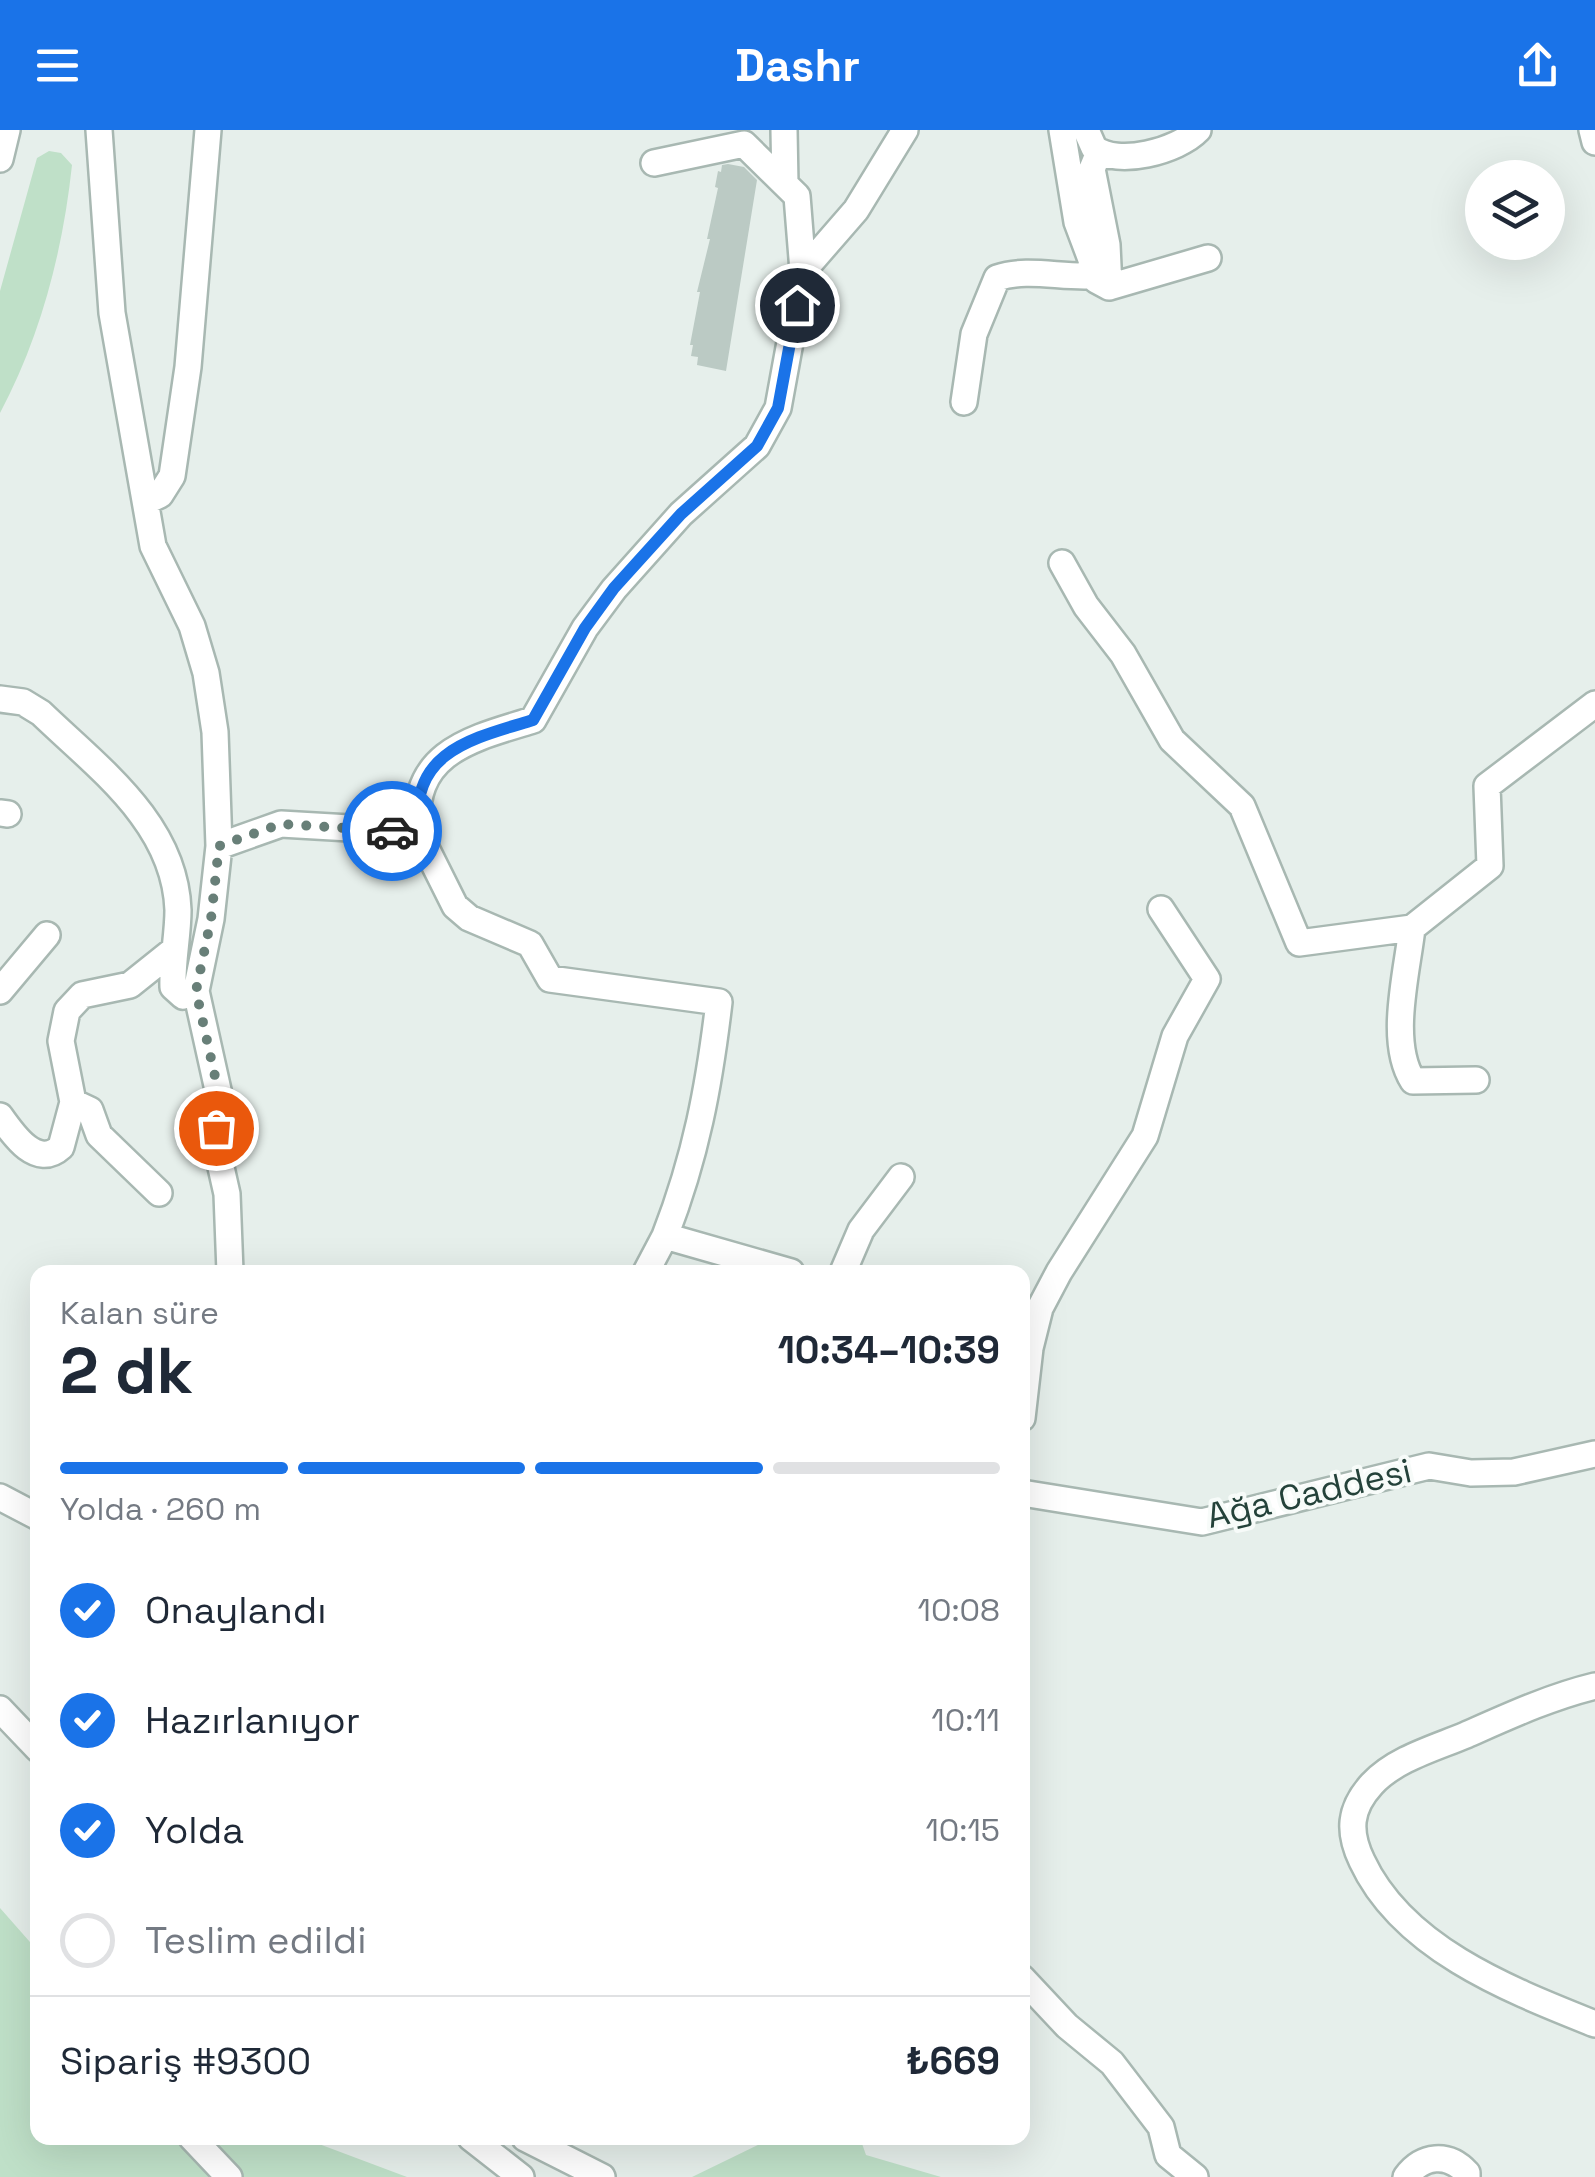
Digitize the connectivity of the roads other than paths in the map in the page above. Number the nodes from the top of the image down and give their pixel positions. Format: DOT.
graph roads {
  1 [pos="6,130"];
  2 [pos="99,130"];
  3 [pos="208,130"];
  4 [pos="784,130"];
  5 [pos="905,130"];
  6 [pos="1062,130"];
  7 [pos="1198,130"];
  8 [pos="1592,130"];
  9 [pos="1092,141"];
  10 [pos="1595,142"];
  11 [pos="0,159"];
  12 [pos="654,163"];
  13 [pos="785,184"];
  14 [pos="1208,258"];
  15 [pos="803,271"];
  16 [pos="1098,281"];
  17 [pos="964,402"];
  18 [pos="146,501"];
  19 [pos="1062,563"];
  20 [pos="0,699"];
  21 [pos="1595,704"];
  22 [pos="418,832"];
  23 [pos="219,846"];
  24 [pos="1160,909"];
  25 [pos="1412,928"];
  26 [pos="48,935"];
  27 [pos="175,950"];
  28 [pos="0,991"];
  29 [pos="196,991"];
  30 [pos="1476,1080"];
  31 [pos="73,1102"];
  32 [pos="0,1116"];
  33 [pos="901,1177"];
  34 [pos="160,1193"];
  35 [pos="665,1236"];
  36 [pos="230,1265"];
  37 [pos="650,1265"];
  38 [pos="766,1265"];
  39 [pos="846,1265"];
  40 [pos="1030,1336"];
  41 [pos="1595,1454"];
  42 [pos="1030,1494"];
  43 [pos="0,1498"];
  44 [pos="30,1513"];
  45 [pos="1595,1686"];
  46 [pos="0,1709"];
  47 [pos="30,1741"];
  48 [pos="1030,1987"];
  49 [pos="1595,2024"];
  50 [pos="199,2145"];
  51 [pos="480,2145"];
  52 [pos="539,2145"];
  53 [pos="229,2177"];
  54 [pos="521,2177"];
  55 [pos="602,2177"];
  56 [pos="1196,2177"];
  57 [pos="1406,2177"];
  58 [pos="1467,2177"];
  1 -- 11 [label="street"];
  2 -- 18 [label="street"];
  3 -- 18 [label="street"];
  4 -- 13 [label="street"];
  5 -- 15 [label="street"];
  6 -- 16 [label="street"];
  7 -- 9 [label="street"];
  8 -- 10 [label="street"];
  9 -- 16 [label="street"];
  12 -- 13 [label="street"];
  13 -- 15 [label="street"];
  14 -- 16 [label="street"];
  15 -- 22 [label="street"];
  16 -- 17 [label="street"];
  18 -- 23 [label="street"];
  19 -- 25 [label="street"];
  20 -- 27 [label="street"];
  21 -- 25 [label="street"];
  22 -- 23 [label="street"];
  22 -- 35 [label="street"];
  23 -- 29 [label="street"];
  24 -- 40 [label="street"];
  25 -- 30 [label="street"];
  26 -- 28 [label="street"];
  27 -- 29 [label="street"];
  27 -- 31 [label="street"];
  29 -- 36 [label="street"];
  31 -- 32 [label="street"];
  31 -- 34 [label="street"];
  33 -- 39 [label="street"];
  35 -- 37 [label="street"];
  35 -- 38 [label="street"];
  41 -- 42 [label="street, Ağa Caddesi"];
  43 -- 44 [label="street"];
  45 -- 49 [label="street"];
  46 -- 47 [label="street"];
  48 -- 56 [label="street"];
  50 -- 53 [label="street"];
  51 -- 54 [label="street"];
  52 -- 55 [label="street"];
  57 -- 58 [label="street"];
}
